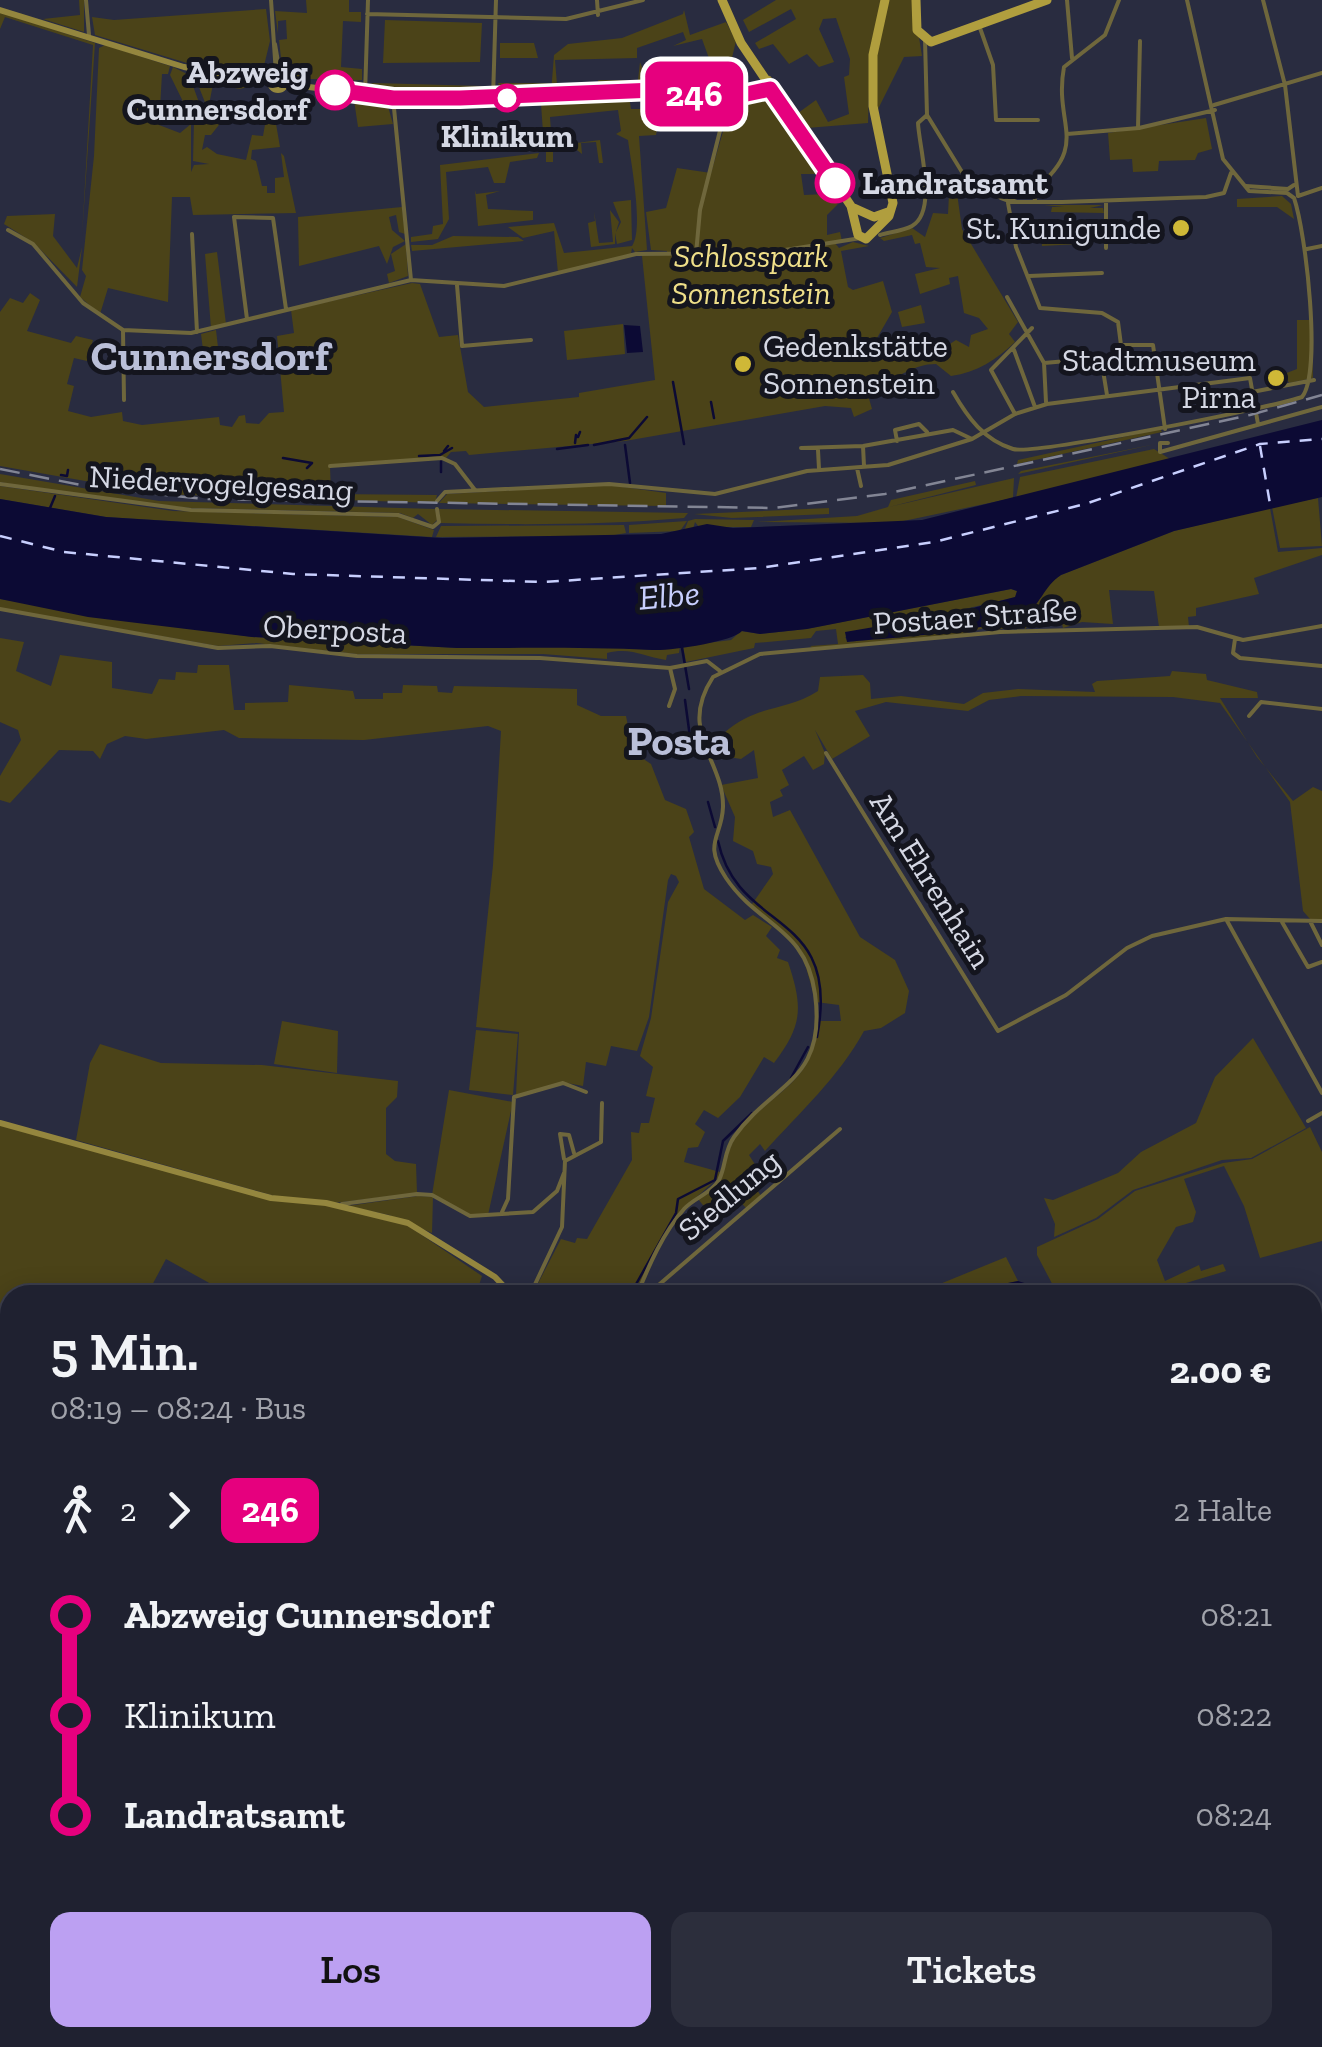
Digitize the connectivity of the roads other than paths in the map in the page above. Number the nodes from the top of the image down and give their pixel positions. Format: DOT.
graph roads {
  1 [pos="86,0"];
  2 [pos="271,0"];
  3 [pos="368,0"];
  4 [pos="496,0"];
  5 [pos="597,0"];
  6 [pos="643,0"];
  7 [pos="722,0"];
  8 [pos="885,0"];
  9 [pos="916,0"];
  10 [pos="1047,0"];
  11 [pos="1067,0"];
  12 [pos="1119,0"];
  13 [pos="1187,0"];
  14 [pos="1263,0"];
  15 [pos="0,10"];
  16 [pos="367,14"];
  17 [pos="598,14"];
  18 [pos="493,18"];
  19 [pos="978,23"];
  20 [pos="89,38"];
  21 [pos="740,38"];
  22 [pos="925,40"];
  23 [pos="1140,41"];
  24 [pos="1072,58"];
  25 [pos="756,64"];
  26 [pos="1322,74"];
  27 [pos="274,77"];
  28 [pos="768,80"];
  29 [pos="286,84"];
  30 [pos="1285,86"];
  31 [pos="753,89"];
  32 [pos="774,90"];
  33 [pos="366,95"];
  34 [pos="393,98"];
  35 [pos="493,98"];
  36 [pos="733,98"];
  37 [pos="1214,108"];
  38 [pos="928,115"];
  39 [pos="1038,120"];
  40 [pos="1138,128"];
  41 [pos="1066,134"];
  42 [pos="814,149"];
  43 [pos="1231,173"];
  44 [pos="1322,188"];
  45 [pos="1033,191"];
  46 [pos="1288,191"];
  47 [pos="1297,191"];
  48 [pos="1022,198"];
  49 [pos="1011,200"];
  50 [pos="1034,200"];
  51 [pos="1106,201"];
  52 [pos="891,207"];
  53 [pos="852,209"];
  54 [pos="866,229"];
  55 [pos="8,230"];
  56 [pos="192,234"];
  57 [pos="1322,246"];
  58 [pos="1106,248"];
  59 [pos="1306,249"];
  60 [pos="696,254"];
  61 [pos="1102,273"];
  62 [pos="1029,276"];
  63 [pos="412,280"];
  64 [pos="456,285"];
  65 [pos="1312,295"];
  66 [pos="1322,295"];
  67 [pos="1007,297"];
  68 [pos="286,309"];
  69 [pos="247,319"];
  70 [pos="123,330"];
  71 [pos="1030,330"];
  72 [pos="197,332"];
  73 [pos="1322,336"];
  74 [pos="1314,339"];
  75 [pos="531,340"];
  76 [pos="1014,349"];
  77 [pos="1044,363"];
  78 [pos="1314,380"];
  79 [pos="1159,389"];
  80 [pos="953,392"];
  81 [pos="1252,392"];
  82 [pos="1108,396"];
  83 [pos="124,400"];
  84 [pos="1046,404"];
  85 [pos="1034,407"];
  86 [pos="1322,407"];
  87 [pos="1255,409"];
  88 [pos="1015,414"];
  89 [pos="1258,424"];
  90 [pos="1164,427"];
  91 [pos="927,432"];
  92 [pos="982,434"];
  93 [pos="972,439"];
  94 [pos="897,441"];
  95 [pos="1168,442"];
  96 [pos="863,446"];
  97 [pos="801,448"];
  98 [pos="818,450"];
  99 [pos="330,466"];
  100 [pos="856,468"];
  101 [pos="864,468"];
  102 [pos="819,469"];
  103 [pos="0,484"];
  104 [pos="860,486"];
  105 [pos="476,491"];
  106 [pos="437,501"];
  107 [pos="437,509"];
  108 [pos="0,610"];
  109 [pos="1322,626"];
  110 [pos="1235,639"];
  111 [pos="1322,666"];
  112 [pos="670,668"];
  113 [pos="720,672"];
  114 [pos="668,706"];
  115 [pos="1322,709"];
  116 [pos="1249,716"];
  117 [pos="826,754"];
  118 [pos="1226,919"];
  119 [pos="1322,921"];
  120 [pos="1282,922"];
  121 [pos="1310,922"];
  122 [pos="1322,945"];
  123 [pos="1322,962"];
  124 [pos="586,1092"];
  125 [pos="1322,1093"];
  126 [pos="602,1103"];
  127 [pos="1322,1113"];
  128 [pos="1308,1121"];
  129 [pos="0,1124"];
  130 [pos="840,1129"];
  131 [pos="574,1153"];
  132 [pos="565,1161"];
  133 [pos="564,1173"];
  134 [pos="508,1199"];
  135 [pos="340,1206"];
  136 [pos="502,1212"];
  137 [pos="521,1212"];
  138 [pos="503,1285"];
  139 [pos="535,1285"];
  140 [pos="641,1285"];
  141 [pos="658,1285"];
  1 -- 20 [label="street"];
  2 -- 27 [label="street"];
  3 -- 16 [label="street"];
  4 -- 18 [label="street"];
  5 -- 17 [label="street"];
  6 -- 17 [label="street"];
  7 -- 21 [label="main road"];
  8 -- 52 [label="main road"];
  9 -- 22 [label="main road"];
  10 -- 19 [label="main road"];
  11 -- 24 [label="street"];
  12 -- 24 [label="street"];
  13 -- 37 [label="street"];
  14 -- 30 [label="street"];
  15 -- 20 [label="main road"];
  16 -- 18 [label="street"];
  16 -- 33 [label="street"];
  17 -- 18 [label="street"];
  18 -- 35 [label="street"];
  19 -- 22 [label="main road"];
  19 -- 39 [label="street"];
  20 -- 27 [label="main road"];
  21 -- 25 [label="main road"];
  21 -- 28 [label="main road"];
  22 -- 38 [label="street"];
  23 -- 40 [label="street"];
  24 -- 41 [label="street"];
  25 -- 28 [label="main road"];
  25 -- 31 [label="main road"];
  26 -- 30 [label="street"];
  27 -- 29 [label="main road"];
  27 -- 29 [label="main road"];
  28 -- 31 [label="main road"];
  28 -- 32 [label="main road"];
  28 -- 42 [label="main road"];
  29 -- 33 [label="main road"];
  30 -- 37 [label="street"];
  30 -- 47 [label="street"];
  31 -- 36 [label="main road"];
  32 -- 36 [label="main road"];
  32 -- 42 [label="main road"];
  33 -- 34 [label="main road"];
  34 -- 35 [label="main road"];
  34 -- 63 [label="street"];
  35 -- 36 [label="main road"];
  36 -- 60 [label="street"];
  37 -- 40 [label="street"];
  37 -- 43 [label="street"];
  38 -- 49 [label="street"];
  38 -- 54 [label="street"];
  40 -- 41 [label="street"];
  41 -- 45 [label="street"];
  42 -- 53 [label="main road"];
  43 -- 46 [label="street"];
  43 -- 51 [label="street"];
  44 -- 47 [label="street"];
  45 -- 48 [label="street"];
  45 -- 50 [label="street"];
  46 -- 47 [label="street"];
  46 -- 47 [label="street"];
  47 -- 59 [label="street"];
  48 -- 49 [label="street"];
  48 -- 50 [label="street"];
  49 -- 62 [label="street"];
  50 -- 51 [label="street"];
  51 -- 58 [label="street"];
  52 -- 53 [label="main road"];
  52 -- 54 [label="main road"];
  53 -- 54 [label="main road"];
  54 -- 60 [label="street"];
  55 -- 70 [label="street"];
  56 -- 72 [label="street"];
  57 -- 59 [label="street"];
  59 -- 65 [label="street"];
  60 -- 64 [label="street"];
  61 -- 62 [label="street"];
  62 -- 79 [label="street"];
  63 -- 64 [label="street"];
  63 -- 68 [label="street"];
  64 -- 75 [label="street"];
  65 -- 66 [label="street"];
  65 -- 74 [label="street"];
  67 -- 71 [label="street"];
  68 -- 69 [label="street"];
  68 -- 69 [label="street"];
  69 -- 72 [label="street"];
  70 -- 72 [label="street"];
  70 -- 83 [label="street"];
  71 -- 76 [label="street"];
  71 -- 77 [label="street"];
  73 -- 74 [label="street"];
  74 -- 78 [label="street"];
  76 -- 85 [label="street"];
  76 -- 88 [label="street"];
  77 -- 82 [label="street"];
  77 -- 84 [label="street"];
  78 -- 81 [label="street"];
  78 -- 87 [label="street"];
  79 -- 81 [label="street"];
  79 -- 82 [label="street"];
  79 -- 90 [label="street"];
  80 -- 92 [label="street"];
  81 -- 87 [label="street"];
  82 -- 84 [label="street"];
  84 -- 85 [label="street"];
  85 -- 88 [label="street"];
  86 -- 89 [label="street"];
  87 -- 89 [label="street"];
  87 -- 90 [label="street"];
  88 -- 92 [label="street"];
  89 -- 95 [label="street"];
  90 -- 92 [label="street"];
  91 -- 93 [label="street"];
  91 -- 94 [label="street"];
  91 -- 94 [label="street"];
  92 -- 93 [label="street"];
  93 -- 101 [label="street"];
  94 -- 96 [label="street"];
  96 -- 98 [label="street"];
  96 -- 101 [label="street"];
  97 -- 98 [label="street"];
  98 -- 102 [label="street"];
  99 -- 105 [label="street"];
  100 -- 101 [label="street"];
  100 -- 102 [label="street"];
  100 -- 104 [label="street"];
  102 -- 105 [label="street"];
  103 -- 107 [label="street, Niedervogelgesang"];
  105 -- 106 [label="street"];
  108 -- 112 [label="street, Oberposta"];
  109 -- 110 [label="street"];
  110 -- 111 [label="street"];
  110 -- 113 [label="street, Postaer Straße"];
  112 -- 113 [label="street, Oberposta"];
  112 -- 114 [label="street"];
  113 -- 140 [label="street, Postaer Straße"];
  115 -- 116 [label="street"];
  117 -- 118 [label="street, Am Ehrenhain"];
  118 -- 120 [label="street"];
  118 -- 125 [label="street"];
  119 -- 121 [label="street"];
  120 -- 121 [label="street"];
  120 -- 123 [label="street"];
  121 -- 122 [label="street"];
  124 -- 134 [label="street"];
  126 -- 131 [label="street"];
  127 -- 128 [label="street"];
  129 -- 135 [label="main road"];
  130 -- 141 [label="street, Siedlung"];
  131 -- 132 [label="street"];
  131 -- 132 [label="street"];
  132 -- 133 [label="street"];
  133 -- 137 [label="street"];
  133 -- 139 [label="street"];
  134 -- 136 [label="street"];
  134 -- 137 [label="street"];
  135 -- 136 [label="street"];
  135 -- 138 [label="main road"];
  136 -- 137 [label="street"];
}
